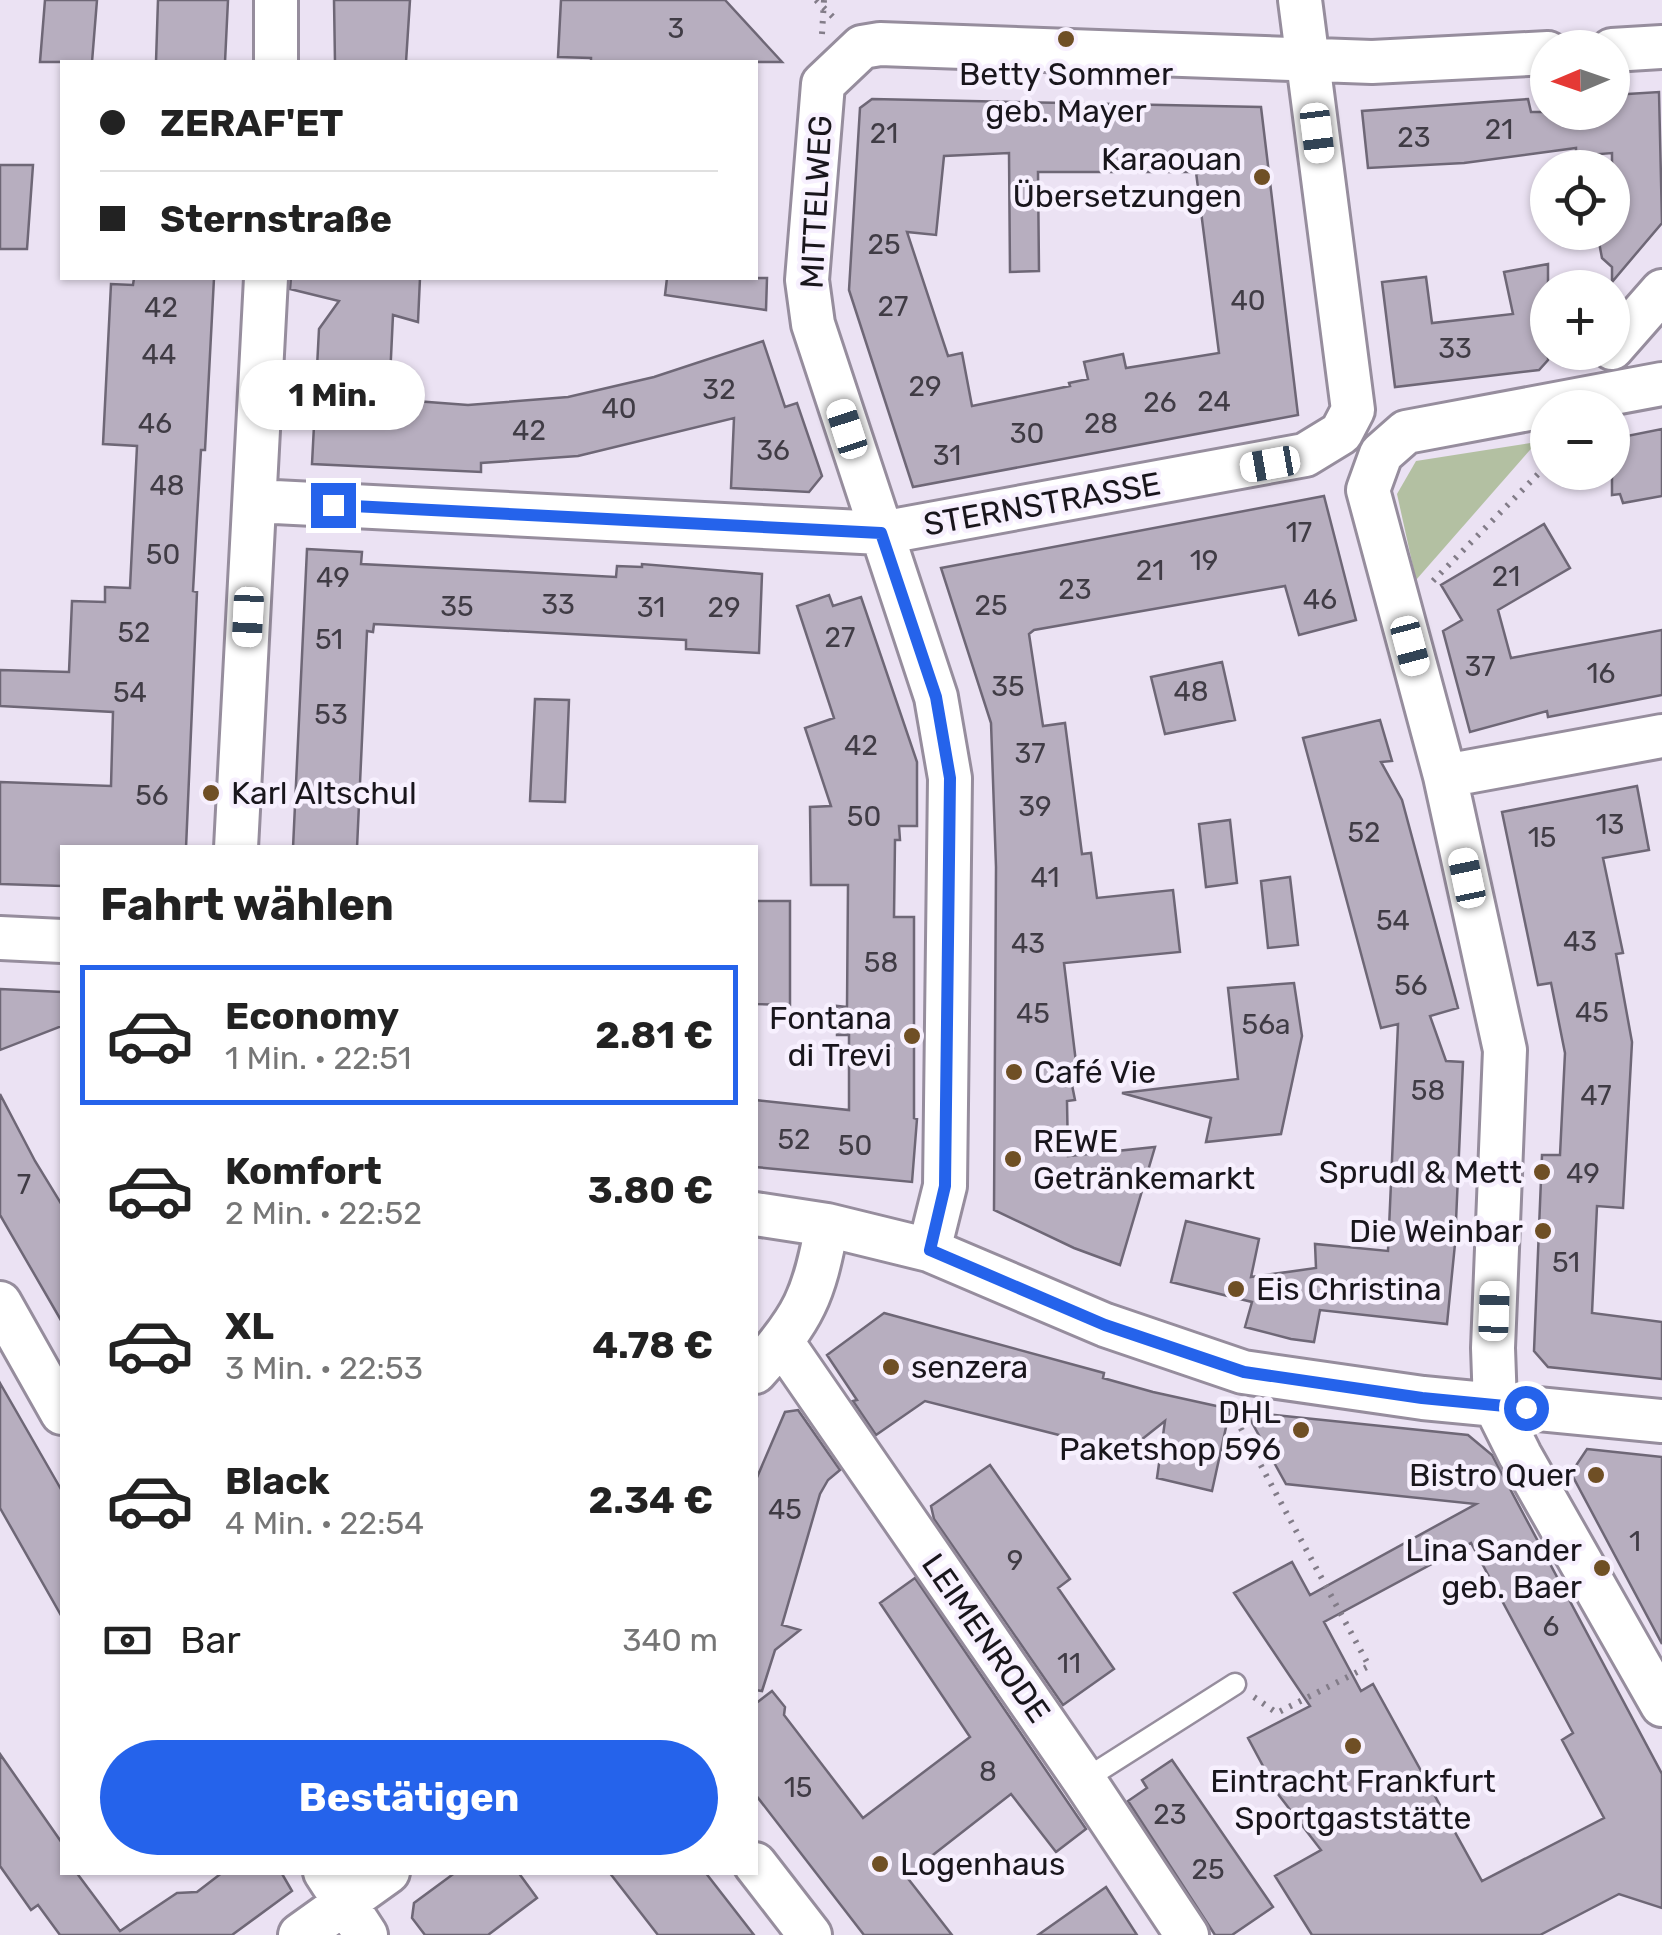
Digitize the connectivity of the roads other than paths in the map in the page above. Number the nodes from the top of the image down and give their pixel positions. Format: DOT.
graph roads {
  1 [pos="276,0"];
  2 [pos="1300,0"];
  3 [pos="1662,47"];
  4 [pos="1630,49"];
  5 [pos="1530,54"];
  6 [pos="1307,59"];
  7 [pos="276,60"];
  8 [pos="266,280"];
  9 [pos="1662,291"];
  10 [pos="1630,327"];
  11 [pos="1593,370"];
  12 [pos="1662,384"];
  13 [pos="1575,390"];
  14 [pos="1630,390"];
  15 [pos="1530,409"];
  16 [pos="255,501"];
  17 [pos="881,533"];
  18 [pos="1662,736"];
  19 [pos="1445,776"];
  20 [pos="236,845"];
  21 [pos="0,938"];
  22 [pos="60,941"];
  23 [pos="758,1214"];
  24 [pos="828,1225"];
  25 [pos="930,1250"];
  26 [pos="0,1303"];
  27 [pos="768,1357"];
  28 [pos="1495,1405"];
  29 [pos="60,1409"];
  30 [pos="1662,1421"];
  31 [pos="1235,1684"];
  32 [pos="1662,1705"];
  33 [pos="1084,1780"];
  34 [pos="758,1868"];
  35 [pos="384,1875"];
  36 [pos="345,1904"];
  37 [pos="300,1935"];
  38 [pos="810,1935"];
  39 [pos="1187,1935"];
  1 -- 7 [label="street"];
  2 -- 6 [label="street"];
  3 -- 4 [label="street"];
  5 -- 6 [label="street"];
  6 -- 17 [label="street, STERNSTRASSE"];
  6 -- 17 [label="street, MITTELWEG"];
  8 -- 16 [label="street"];
  9 -- 10 [label="street"];
  11 -- 13 [label="street"];
  12 -- 14 [label="street"];
  15 -- 19 [label="street"];
  16 -- 17 [label="street, STERNSTRASSE"];
  16 -- 20 [label="street"];
  17 -- 25 [label="street, MITTELWEG"];
  18 -- 19 [label="street"];
  19 -- 28 [label="street"];
  21 -- 22 [label="street"];
  23 -- 24 [label="street"];
  24 -- 25 [label="street"];
  24 -- 27 [label="street"];
  25 -- 28 [label="street"];
  26 -- 29 [label="street"];
  27 -- 33 [label="street, LEIMENRODE"];
  28 -- 30 [label="street"];
  28 -- 32 [label="street"];
  31 -- 33 [label="lane"];
  33 -- 39 [label="street, LEIMENRODE"];
  34 -- 38 [label="street"];
  35 -- 36 [label="street"];
  36 -- 37 [label="street"];
}
